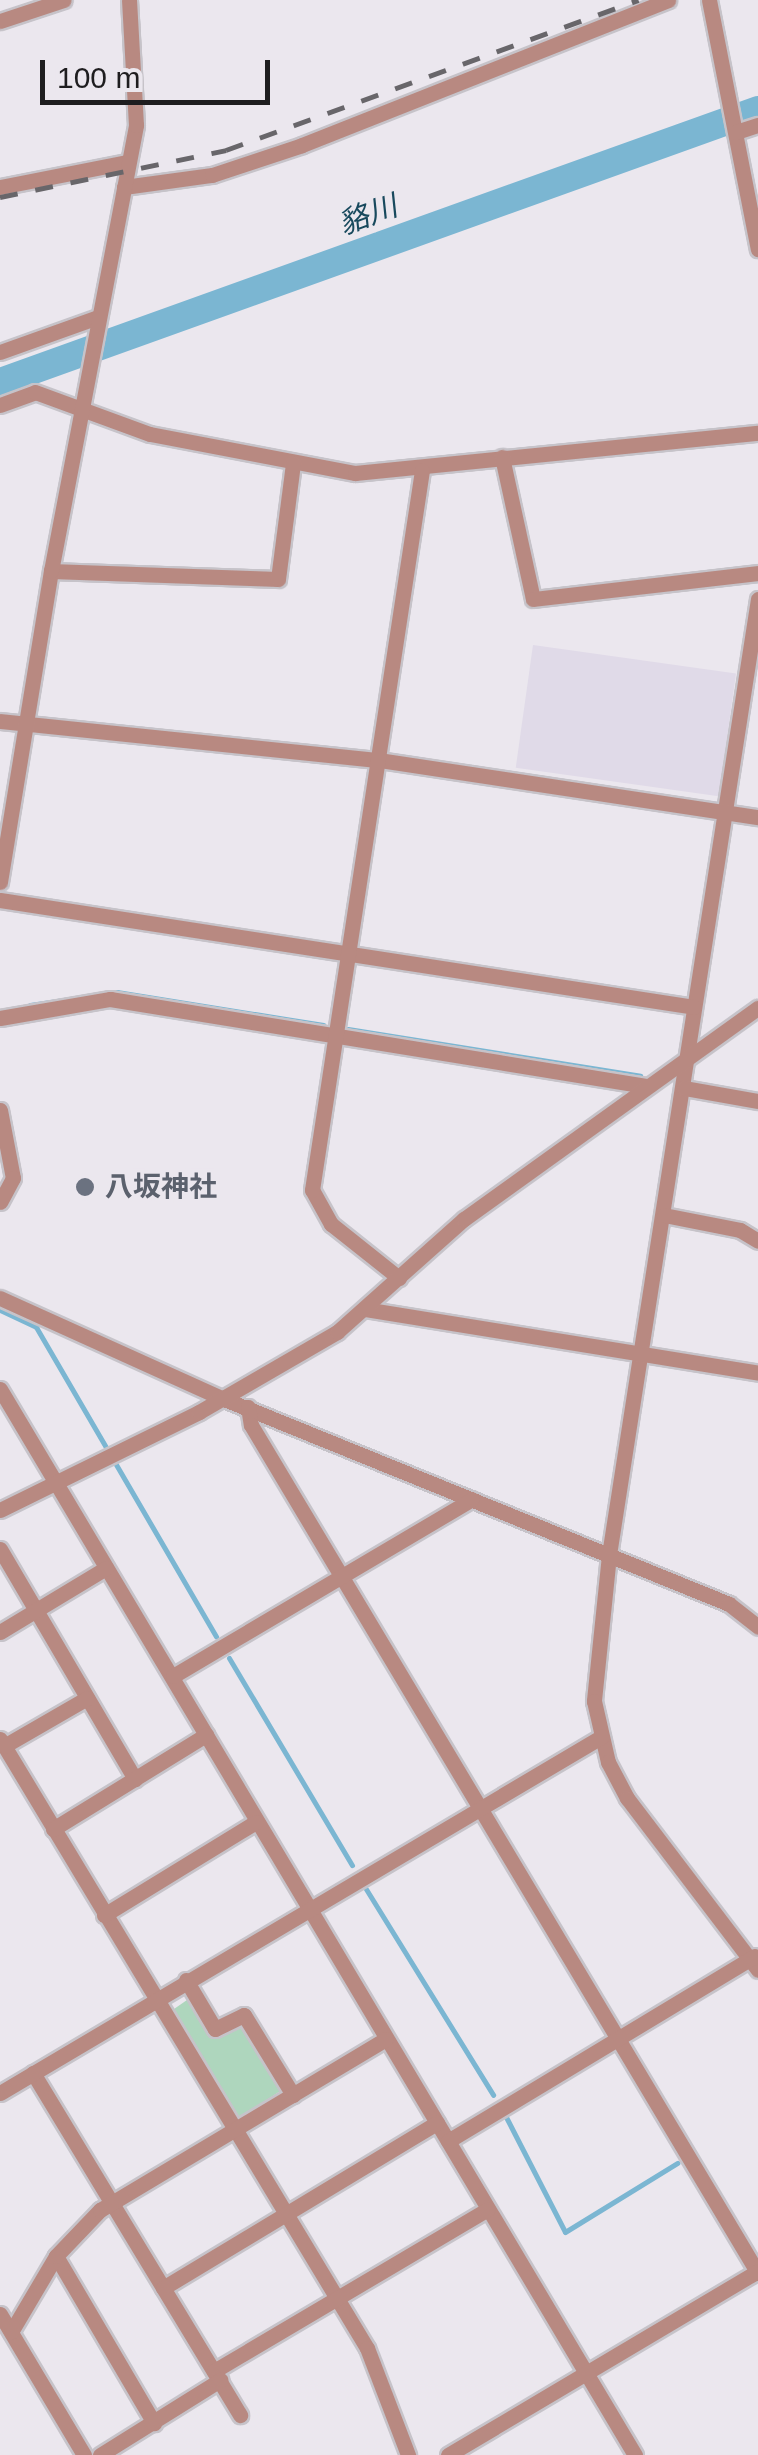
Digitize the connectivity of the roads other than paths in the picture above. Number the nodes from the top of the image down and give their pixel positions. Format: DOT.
graph roads {
  1 [pos="64,0"];
  2 [pos="129,0"];
  3 [pos="668,0"];
  4 [pos="708,0"];
  5 [pos="0,21"];
  6 [pos="758,126"];
  7 [pos="736,132"];
  8 [pos="127,162"];
  9 [pos="0,187"];
  10 [pos="124,187"];
  11 [pos="758,249"];
  12 [pos="98,317"];
  13 [pos="0,352"];
  14 [pos="0,405"];
  15 [pos="81,410"];
  16 [pos="758,432"];
  17 [pos="502,458"];
  18 [pos="293,463"];
  19 [pos="422,470"];
  20 [pos="50,571"];
  21 [pos="758,572"];
  22 [pos="758,599"];
  23 [pos="0,721"];
  24 [pos="24,723"];
  25 [pos="378,760"];
  26 [pos="726,812"];
  27 [pos="758,817"];
  28 [pos="0,882"];
  29 [pos="0,900"];
  30 [pos="348,954"];
  31 [pos="694,1007"];
  32 [pos="758,1008"];
  33 [pos="0,1018"];
  34 [pos="335,1034"];
  35 [pos="690,1054"];
  36 [pos="646,1086"];
  37 [pos="684,1088"];
  38 [pos="758,1101"];
  39 [pos="0,1110"];
  40 [pos="0,1202"];
  41 [pos="664,1215"];
  42 [pos="758,1241"];
  43 [pos="399,1278"];
  44 [pos="0,1298"];
  45 [pos="365,1309"];
  46 [pos="642,1353"];
  47 [pos="758,1373"];
  48 [pos="0,1389"];
  49 [pos="224,1399"];
  50 [pos="248,1406"];
  51 [pos="56,1483"];
  52 [pos="472,1499"];
  53 [pos="0,1510"];
  54 [pos="0,1549"];
  55 [pos="609,1555"];
  56 [pos="106,1568"];
  57 [pos="341,1577"];
  58 [pos="35,1612"];
  59 [pos="758,1627"];
  60 [pos="0,1632"];
  61 [pos="172,1676"];
  62 [pos="86,1698"];
  63 [pos="206,1735"];
  64 [pos="601,1737"];
  65 [pos="2,1742"];
  66 [pos="135,1779"];
  67 [pos="479,1808"];
  68 [pos="256,1822"];
  69 [pos="54,1829"];
  70 [pos="308,1906"];
  71 [pos="104,1915"];
  72 [pos="755,1961"];
  73 [pos="186,1980"];
  74 [pos="156,1999"];
  75 [pos="386,2039"];
  76 [pos="618,2040"];
  77 [pos="33,2073"];
  78 [pos="0,2093"];
  79 [pos="292,2096"];
  80 [pos="437,2123"];
  81 [pos="234,2130"];
  82 [pos="448,2141"];
  83 [pos="112,2204"];
  84 [pos="488,2209"];
  85 [pos="286,2216"];
  86 [pos="56,2256"];
  87 [pos="758,2272"];
  88 [pos="163,2288"];
  89 [pos="335,2298"];
  90 [pos="0,2314"];
  91 [pos="11,2332"];
  92 [pos="584,2372"];
  93 [pos="217,2376"];
  94 [pos="240,2415"];
  95 [pos="154,2422"];
  96 [pos="84,2455"];
  97 [pos="100,2455"];
  98 [pos="408,2455"];
  99 [pos="448,2455"];
  100 [pos="635,2455"];
  1 -- 5 [label="street"];
  2 -- 8 [label="street"];
  3 -- 10 [label="street"];
  4 -- 7 [label="street"];
  6 -- 7 [label="street"];
  7 -- 11 [label="street"];
  8 -- 9 [label="street"];
  8 -- 10 [label="street"];
  10 -- 12 [label="street"];
  12 -- 13 [label="street"];
  12 -- 15 [label="street"];
  14 -- 15 [label="street"];
  15 -- 18 [label="street"];
  15 -- 20 [label="street"];
  16 -- 17 [label="street"];
  17 -- 19 [label="street"];
  17 -- 21 [label="street"];
  18 -- 19 [label="street"];
  18 -- 20 [label="street"];
  19 -- 25 [label="street"];
  20 -- 24 [label="street"];
  22 -- 26 [label="street"];
  23 -- 24 [label="street"];
  24 -- 25 [label="street"];
  24 -- 28 [label="street"];
  25 -- 26 [label="street"];
  25 -- 30 [label="street"];
  26 -- 27 [label="street"];
  26 -- 31 [label="street"];
  29 -- 30 [label="street"];
  30 -- 31 [label="street"];
  30 -- 34 [label="street"];
  31 -- 35 [label="street"];
  32 -- 35 [label="street"];
  33 -- 34 [label="street"];
  34 -- 36 [label="street"];
  34 -- 43 [label="street"];
  35 -- 36 [label="street"];
  35 -- 37 [label="street"];
  36 -- 43 [label="street"];
  37 -- 38 [label="street"];
  37 -- 41 [label="street"];
  39 -- 40 [label="street"];
  41 -- 42 [label="street"];
  41 -- 46 [label="street"];
  43 -- 45 [label="street"];
  44 -- 49 [label="street"];
  45 -- 46 [label="street"];
  45 -- 49 [label="street"];
  46 -- 47 [label="street"];
  46 -- 55 [label="street"];
  48 -- 51 [label="street"];
  49 -- 50 [label="street"];
  49 -- 51 [label="street"];
  50 -- 52 [label="street"];
  50 -- 57 [label="street"];
  51 -- 53 [label="street"];
  51 -- 56 [label="street"];
  52 -- 55 [label="street"];
  52 -- 57 [label="street"];
  54 -- 58 [label="street"];
  55 -- 59 [label="street"];
  55 -- 64 [label="street"];
  56 -- 58 [label="street"];
  56 -- 61 [label="street"];
  57 -- 61 [label="street"];
  57 -- 67 [label="street"];
  58 -- 60 [label="street"];
  58 -- 62 [label="street"];
  61 -- 63 [label="street"];
  62 -- 65 [label="street"];
  62 -- 66 [label="street"];
  63 -- 66 [label="street"];
  63 -- 68 [label="street"];
  64 -- 67 [label="street"];
  64 -- 72 [label="street"];
  65 -- 69 [label="street"];
  66 -- 69 [label="street"];
  67 -- 70 [label="street"];
  67 -- 76 [label="street"];
  68 -- 70 [label="street"];
  68 -- 71 [label="street"];
  69 -- 71 [label="street"];
  70 -- 73 [label="street"];
  70 -- 75 [label="street"];
  71 -- 74 [label="street"];
  72 -- 76 [label="street"];
  73 -- 74 [label="street"];
  73 -- 79 [label="street"];
  74 -- 77 [label="street"];
  74 -- 81 [label="street"];
  75 -- 79 [label="street"];
  75 -- 80 [label="street"];
  76 -- 82 [label="street"];
  76 -- 87 [label="street"];
  77 -- 78 [label="street"];
  77 -- 83 [label="street"];
  79 -- 81 [label="street"];
  80 -- 82 [label="street"];
  80 -- 85 [label="street"];
  81 -- 83 [label="street"];
  81 -- 85 [label="street"];
  82 -- 84 [label="street"];
  83 -- 86 [label="street"];
  83 -- 88 [label="street"];
  84 -- 89 [label="street"];
  84 -- 92 [label="street"];
  85 -- 88 [label="street"];
  85 -- 89 [label="street"];
  86 -- 91 [label="street"];
  86 -- 95 [label="street"];
  87 -- 92 [label="street"];
  88 -- 93 [label="street"];
  89 -- 93 [label="street"];
  89 -- 98 [label="street"];
  90 -- 91 [label="street"];
  91 -- 96 [label="street"];
  92 -- 99 [label="street"];
  92 -- 100 [label="street"];
  93 -- 94 [label="street"];
  93 -- 95 [label="street"];
  95 -- 97 [label="street"];
}
